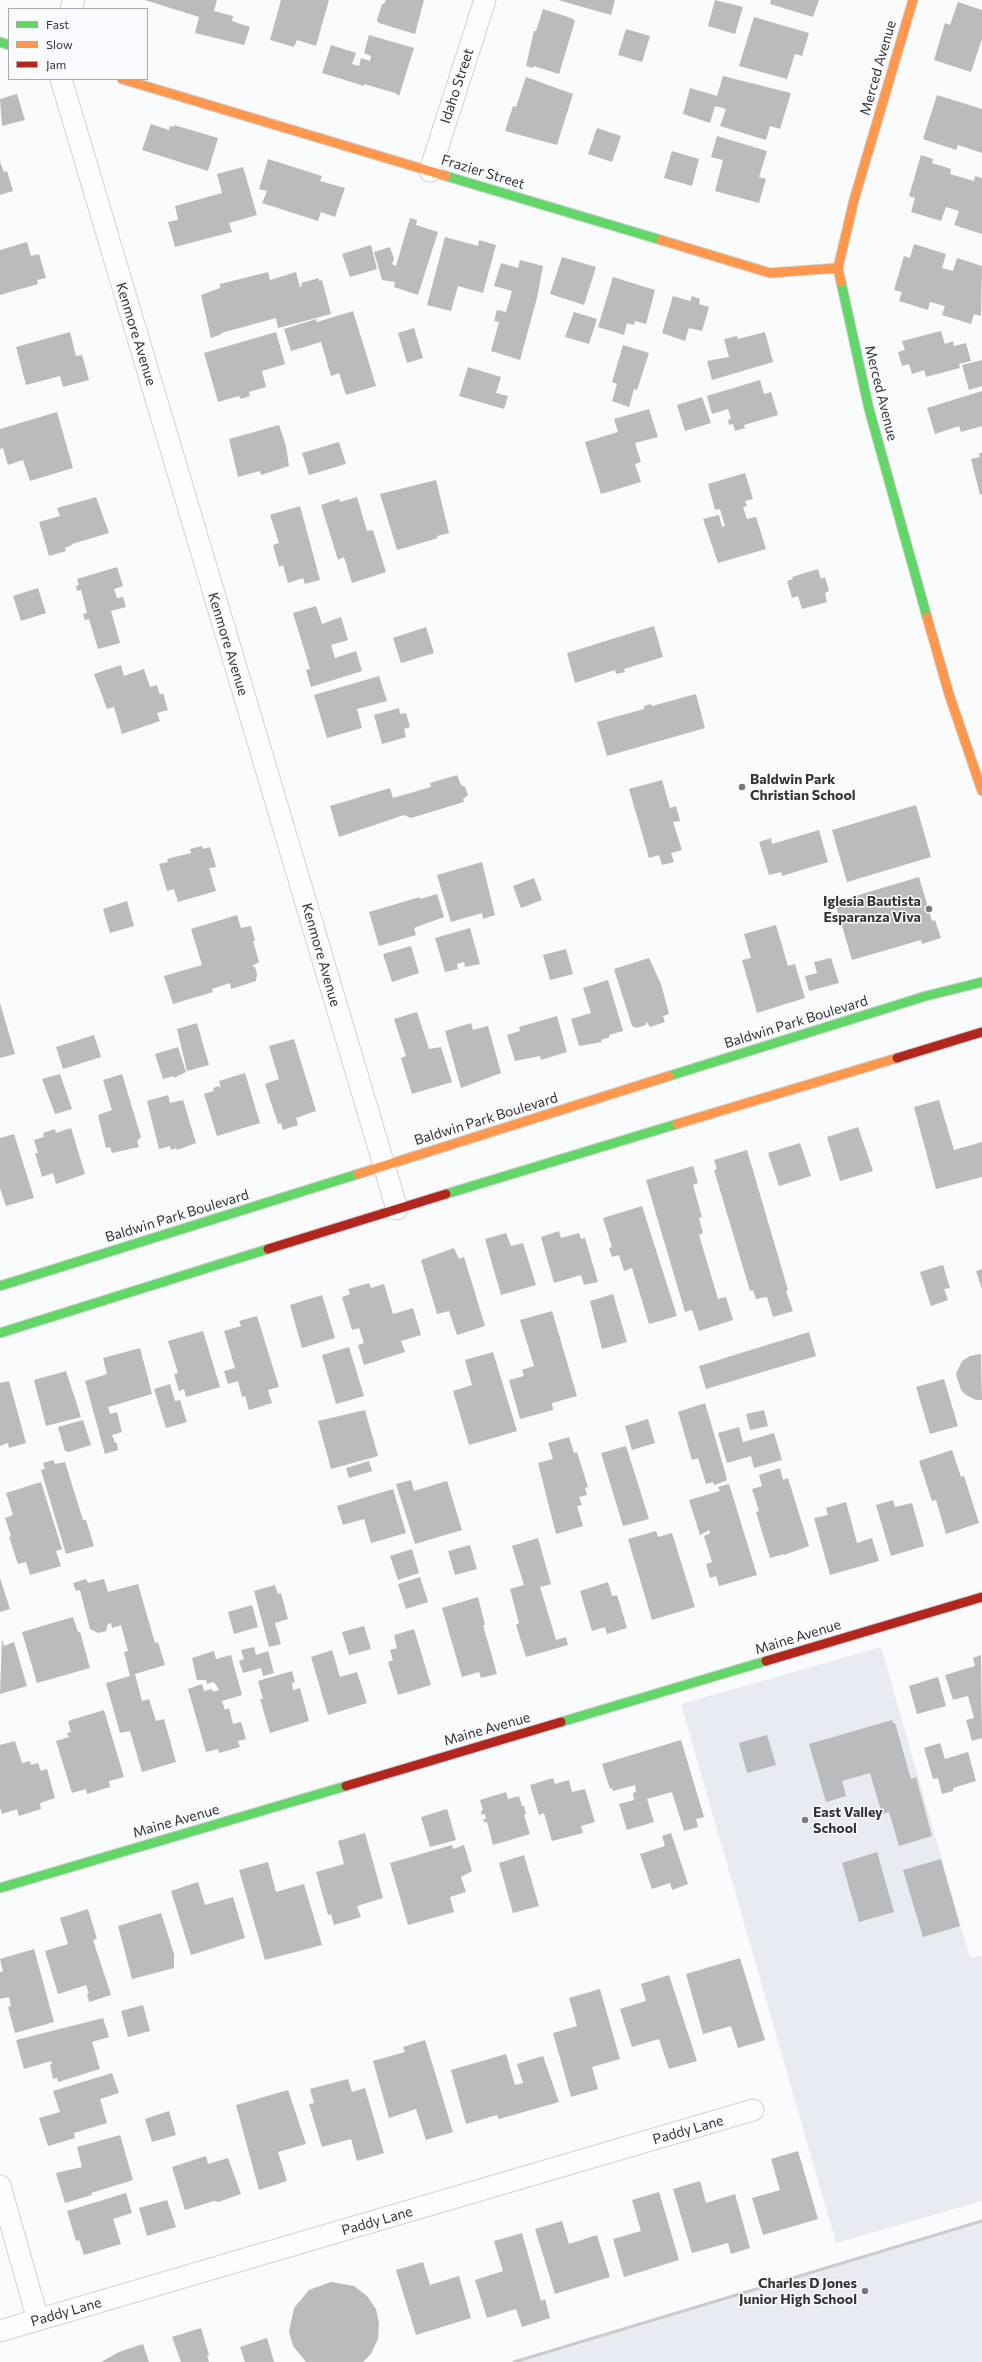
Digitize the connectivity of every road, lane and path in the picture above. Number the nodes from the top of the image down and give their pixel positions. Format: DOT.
graph roads {
  1 [pos="485,0"];
  2 [pos="913,0"];
  3 [pos="61,80"];
  4 [pos="125,80"];
  5 [pos="430,171"];
  6 [pos="838,268"];
  7 [pos="982,791"];
  8 [pos="982,982"];
  9 [pos="982,1032"];
  10 [pos="383,1166"];
  11 [pos="397,1209"];
  12 [pos="0,1286"];
  13 [pos="0,1333"];
  14 [pos="982,1597"];
  15 [pos="0,1888"];
  16 [pos="753,2110"];
  17 [pos="0,2186"];
  18 [pos="38,2320"];
  19 [pos="0,2331"];
  1 -- 5 [label="street, Idaho Street"];
  2 -- 6 [label="main road, Merced Avenue"];
  3 -- 10 [label="street, Kenmore Avenue"];
  4 -- 5 [label="main road, Frazier Street"];
  5 -- 6 [label="main road, Frazier Street"];
  6 -- 7 [label="main road, Merced Avenue"];
  8 -- 10 [label="main road, Baldwin Park Boulevard"];
  9 -- 11 [label="main road"];
  10 -- 11 [label="street, Kenmore Avenue"];
  10 -- 12 [label="main road, Baldwin Park Boulevard"];
  11 -- 13 [label="main road"];
  14 -- 15 [label="main road, Maine Avenue"];
  16 -- 18 [label="street, Paddy Lane"];
  17 -- 18 [label="street"];
  18 -- 19 [label="street, Paddy Lane"];
}
